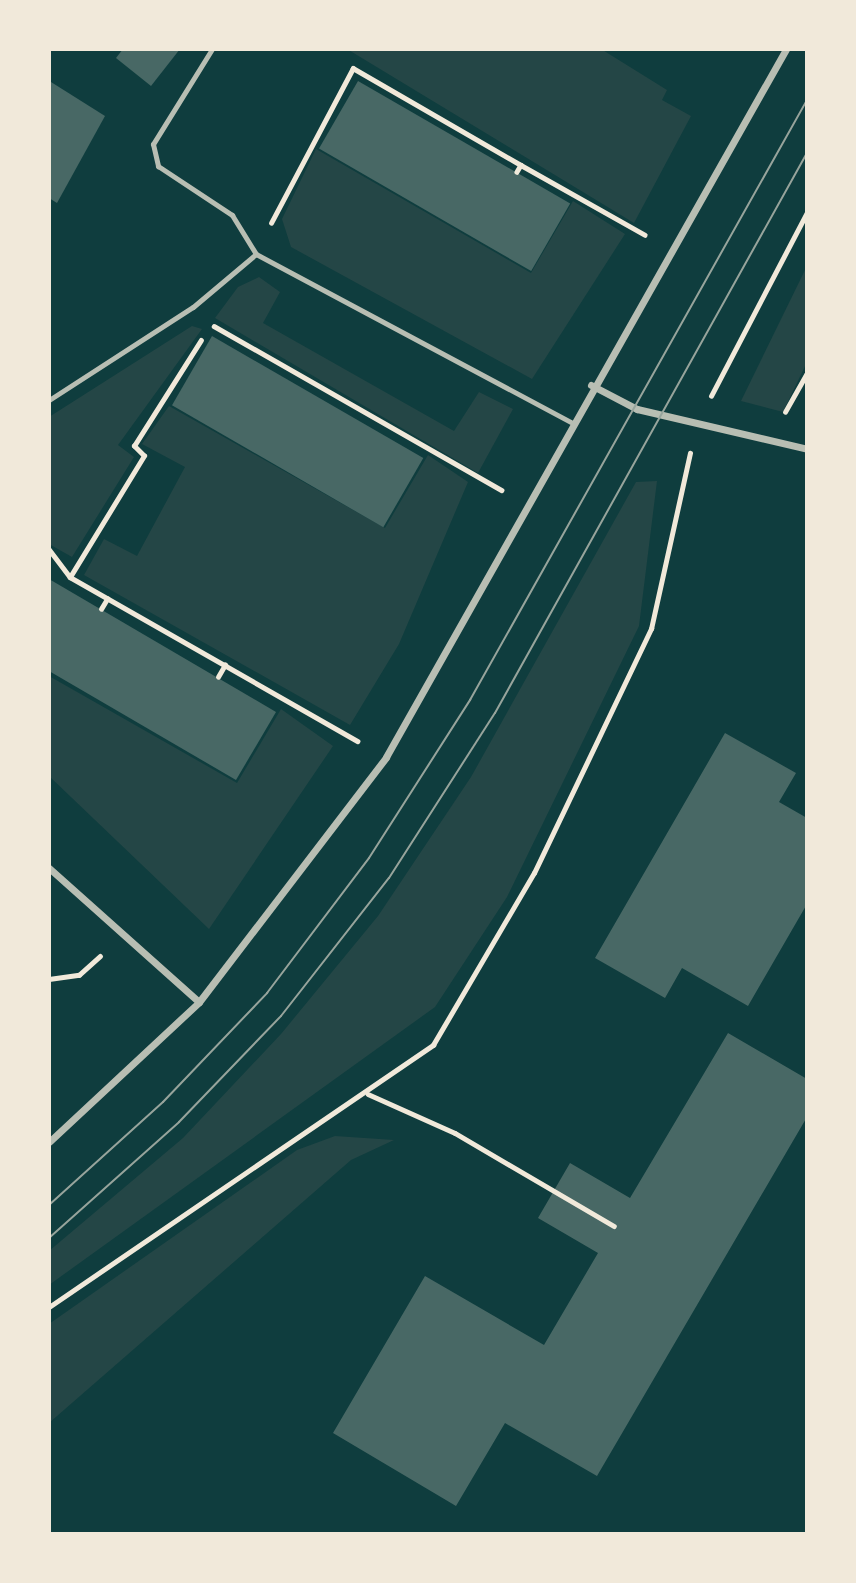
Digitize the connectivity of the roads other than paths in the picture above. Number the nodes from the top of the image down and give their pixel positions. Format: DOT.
graph roads {
  1 [pos="212,49"];
  2 [pos="786,49"];
  3 [pos="256,254"];
  4 [pos="591,386"];
  5 [pos="49,400"];
  6 [pos="571,422"];
  7 [pos="807,449"];
  8 [pos="49,868"];
  9 [pos="199,1002"];
  10 [pos="49,1142"];
  1 -- 3 [label="lane"];
  2 -- 4 [label="street"];
  3 -- 5 [label="lane"];
  3 -- 6 [label="lane"];
  4 -- 6 [label="street"];
  4 -- 7 [label="street"];
  6 -- 9 [label="street"];
  8 -- 9 [label="street"];
  9 -- 10 [label="street"];
}
